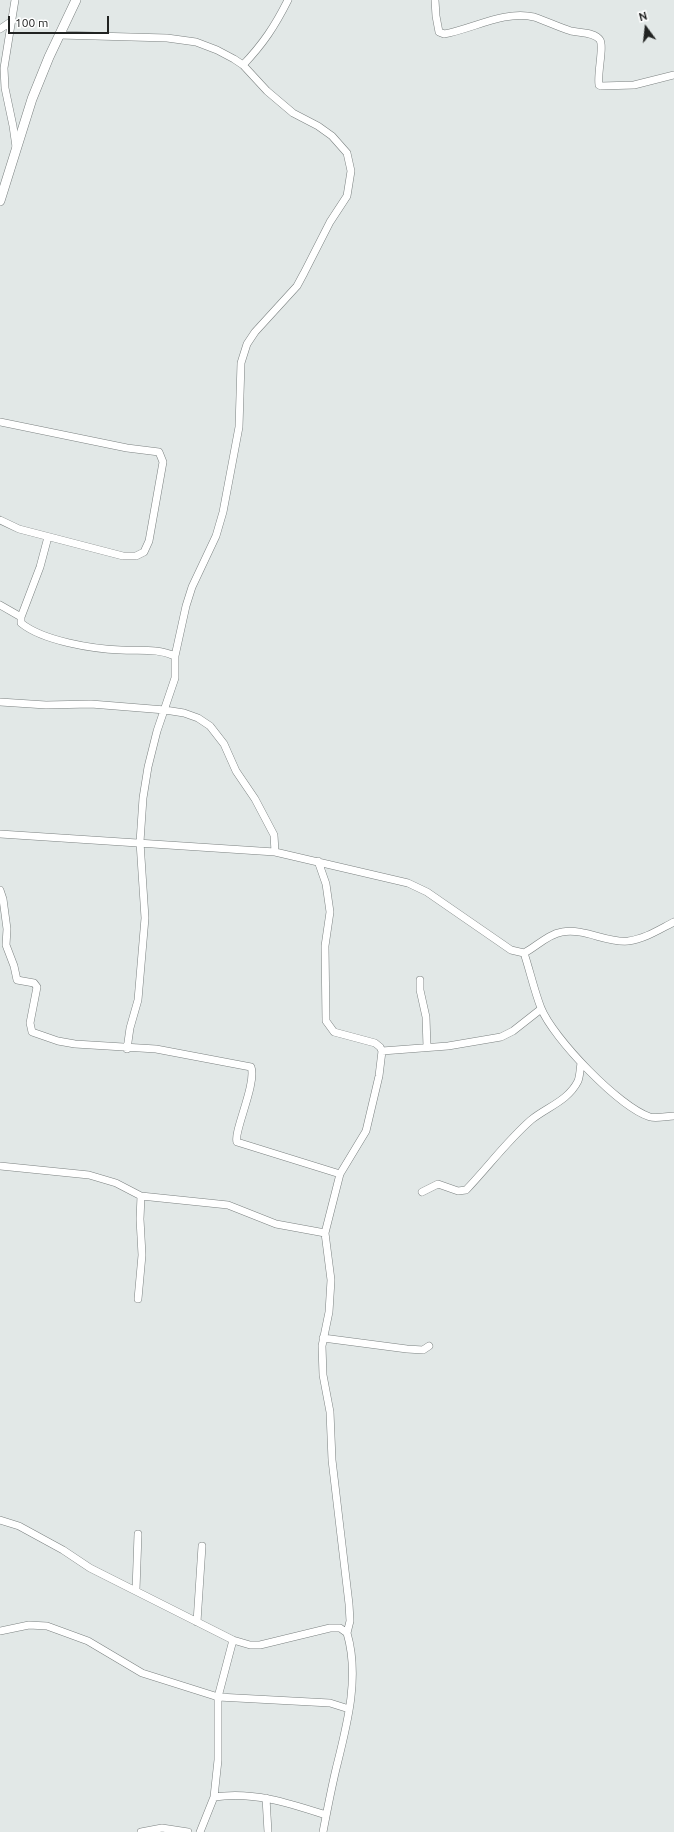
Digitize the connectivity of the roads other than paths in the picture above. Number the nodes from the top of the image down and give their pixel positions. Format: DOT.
graph roads {
  1 [pos="15,0"];
  2 [pos="76,0"];
  3 [pos="288,0"];
  4 [pos="435,0"];
  5 [pos="12,21"];
  6 [pos="0,29"];
  7 [pos="59,35"];
  8 [pos="243,66"];
  9 [pos="674,75"];
  10 [pos="16,149"];
  11 [pos="0,201"];
  12 [pos="0,422"];
  13 [pos="0,520"];
  14 [pos="48,537"];
  15 [pos="0,605"];
  16 [pos="21,617"];
  17 [pos="175,656"];
  18 [pos="0,702"];
  19 [pos="165,710"];
  20 [pos="0,834"];
  21 [pos="140,842"];
  22 [pos="275,852"];
  23 [pos="318,861"];
  24 [pos="0,890"];
  25 [pos="674,922"];
  26 [pos="524,953"];
  27 [pos="420,980"];
  28 [pos="541,1009"];
  29 [pos="427,1047"];
  30 [pos="127,1049"];
  31 [pos="382,1051"];
  32 [pos="581,1063"];
  33 [pos="674,1116"];
  34 [pos="0,1166"];
  35 [pos="340,1174"];
  36 [pos="422,1192"];
  37 [pos="141,1196"];
  38 [pos="325,1232"];
  39 [pos="138,1299"];
  40 [pos="323,1338"];
  41 [pos="429,1346"];
  42 [pos="0,1520"];
  43 [pos="138,1534"];
  44 [pos="202,1546"];
  45 [pos="136,1590"];
  46 [pos="197,1622"];
  47 [pos="0,1631"];
  48 [pos="347,1633"];
  49 [pos="233,1640"];
  50 [pos="218,1697"];
  51 [pos="349,1709"];
  52 [pos="214,1797"];
  53 [pos="266,1798"];
  54 [pos="326,1815"];
  55 [pos="141,1832"];
  56 [pos="188,1832"];
  57 [pos="200,1832"];
  58 [pos="268,1832"];
  59 [pos="323,1832"];
  1 -- 5 [label="street"];
  2 -- 7 [label="main road"];
  3 -- 8 [label="street"];
  4 -- 9 [label="street"];
  5 -- 6 [label="street"];
  5 -- 10 [label="street"];
  7 -- 8 [label="street"];
  7 -- 10 [label="main road"];
  8 -- 17 [label="street"];
  10 -- 11 [label="main road"];
  12 -- 14 [label="street"];
  13 -- 14 [label="street"];
  14 -- 16 [label="street"];
  15 -- 16 [label="street"];
  16 -- 17 [label="street"];
  17 -- 19 [label="street"];
  18 -- 19 [label="street"];
  19 -- 21 [label="street"];
  19 -- 22 [label="street"];
  20 -- 21 [label="street"];
  21 -- 22 [label="street"];
  21 -- 30 [label="street"];
  22 -- 23 [label="street"];
  23 -- 26 [label="street"];
  23 -- 31 [label="street"];
  24 -- 30 [label="street"];
  25 -- 26 [label="street"];
  26 -- 28 [label="street"];
  27 -- 29 [label="street"];
  28 -- 29 [label="street"];
  28 -- 32 [label="street"];
  29 -- 31 [label="street"];
  30 -- 35 [label="street"];
  31 -- 35 [label="street"];
  32 -- 33 [label="street"];
  32 -- 36 [label="street"];
  34 -- 37 [label="street"];
  35 -- 38 [label="street"];
  37 -- 38 [label="street"];
  37 -- 39 [label="street"];
  38 -- 40 [label="street"];
  40 -- 41 [label="street"];
  40 -- 48 [label="street"];
  42 -- 45 [label="street"];
  43 -- 45 [label="street"];
  44 -- 46 [label="street"];
  45 -- 46 [label="street"];
  46 -- 49 [label="street"];
  47 -- 50 [label="street"];
  48 -- 49 [label="street"];
  48 -- 51 [label="street"];
  49 -- 50 [label="street"];
  50 -- 51 [label="street"];
  50 -- 52 [label="street"];
  51 -- 54 [label="street"];
  52 -- 53 [label="street"];
  52 -- 57 [label="street"];
  53 -- 54 [label="street"];
  53 -- 58 [label="street"];
  54 -- 59 [label="street"];
  55 -- 56 [label="street"];
}
